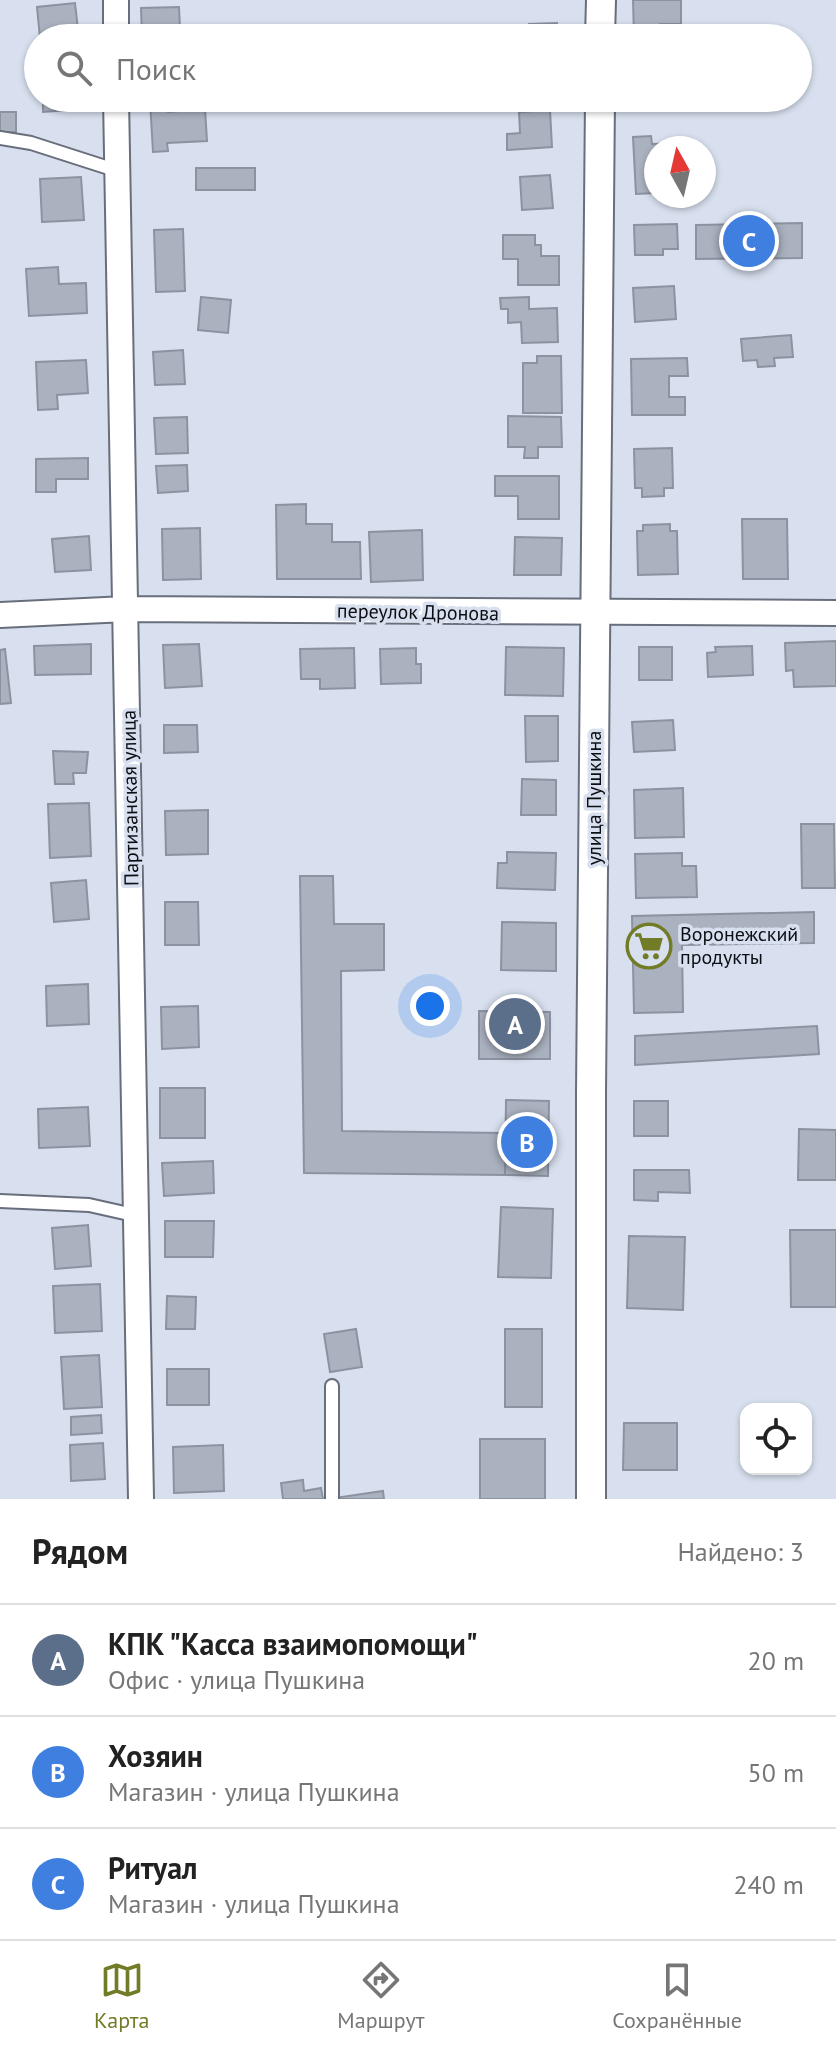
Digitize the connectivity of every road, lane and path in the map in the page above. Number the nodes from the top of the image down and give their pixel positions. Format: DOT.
graph roads {
  1 [pos="116,0"];
  2 [pos="601,0"];
  3 [pos="116,24"];
  4 [pos="600,24"];
  5 [pos="116,112"];
  6 [pos="600,112"];
  7 [pos="0,138"];
  8 [pos="115,170"];
  9 [pos="126,609"];
  10 [pos="595,613"];
  11 [pos="836,613"];
  12 [pos="0,615"];
  13 [pos="0,1201"];
  14 [pos="138,1216"];
  15 [pos="332,1386"];
  16 [pos="141,1499"];
  17 [pos="332,1499"];
  18 [pos="591,1499"];
  1 -- 3 [label="street"];
  2 -- 4 [label="street"];
  5 -- 8 [label="street, Партизанская улица"];
  6 -- 10 [label="street, улица Пушкина"];
  7 -- 8 [label="lane"];
  8 -- 9 [label="street, Партизанская улица"];
  9 -- 10 [label="street, переулок Дронова"];
  9 -- 12 [label="street, переулок Дронова"];
  9 -- 14 [label="street, Партизанская улица"];
  10 -- 11 [label="street, переулок Дронова"];
  10 -- 18 [label="street, улица Пушкина"];
  13 -- 14 [label="lane"];
  14 -- 16 [label="street, Партизанская улица"];
  15 -- 17 [label="lane"];
}
